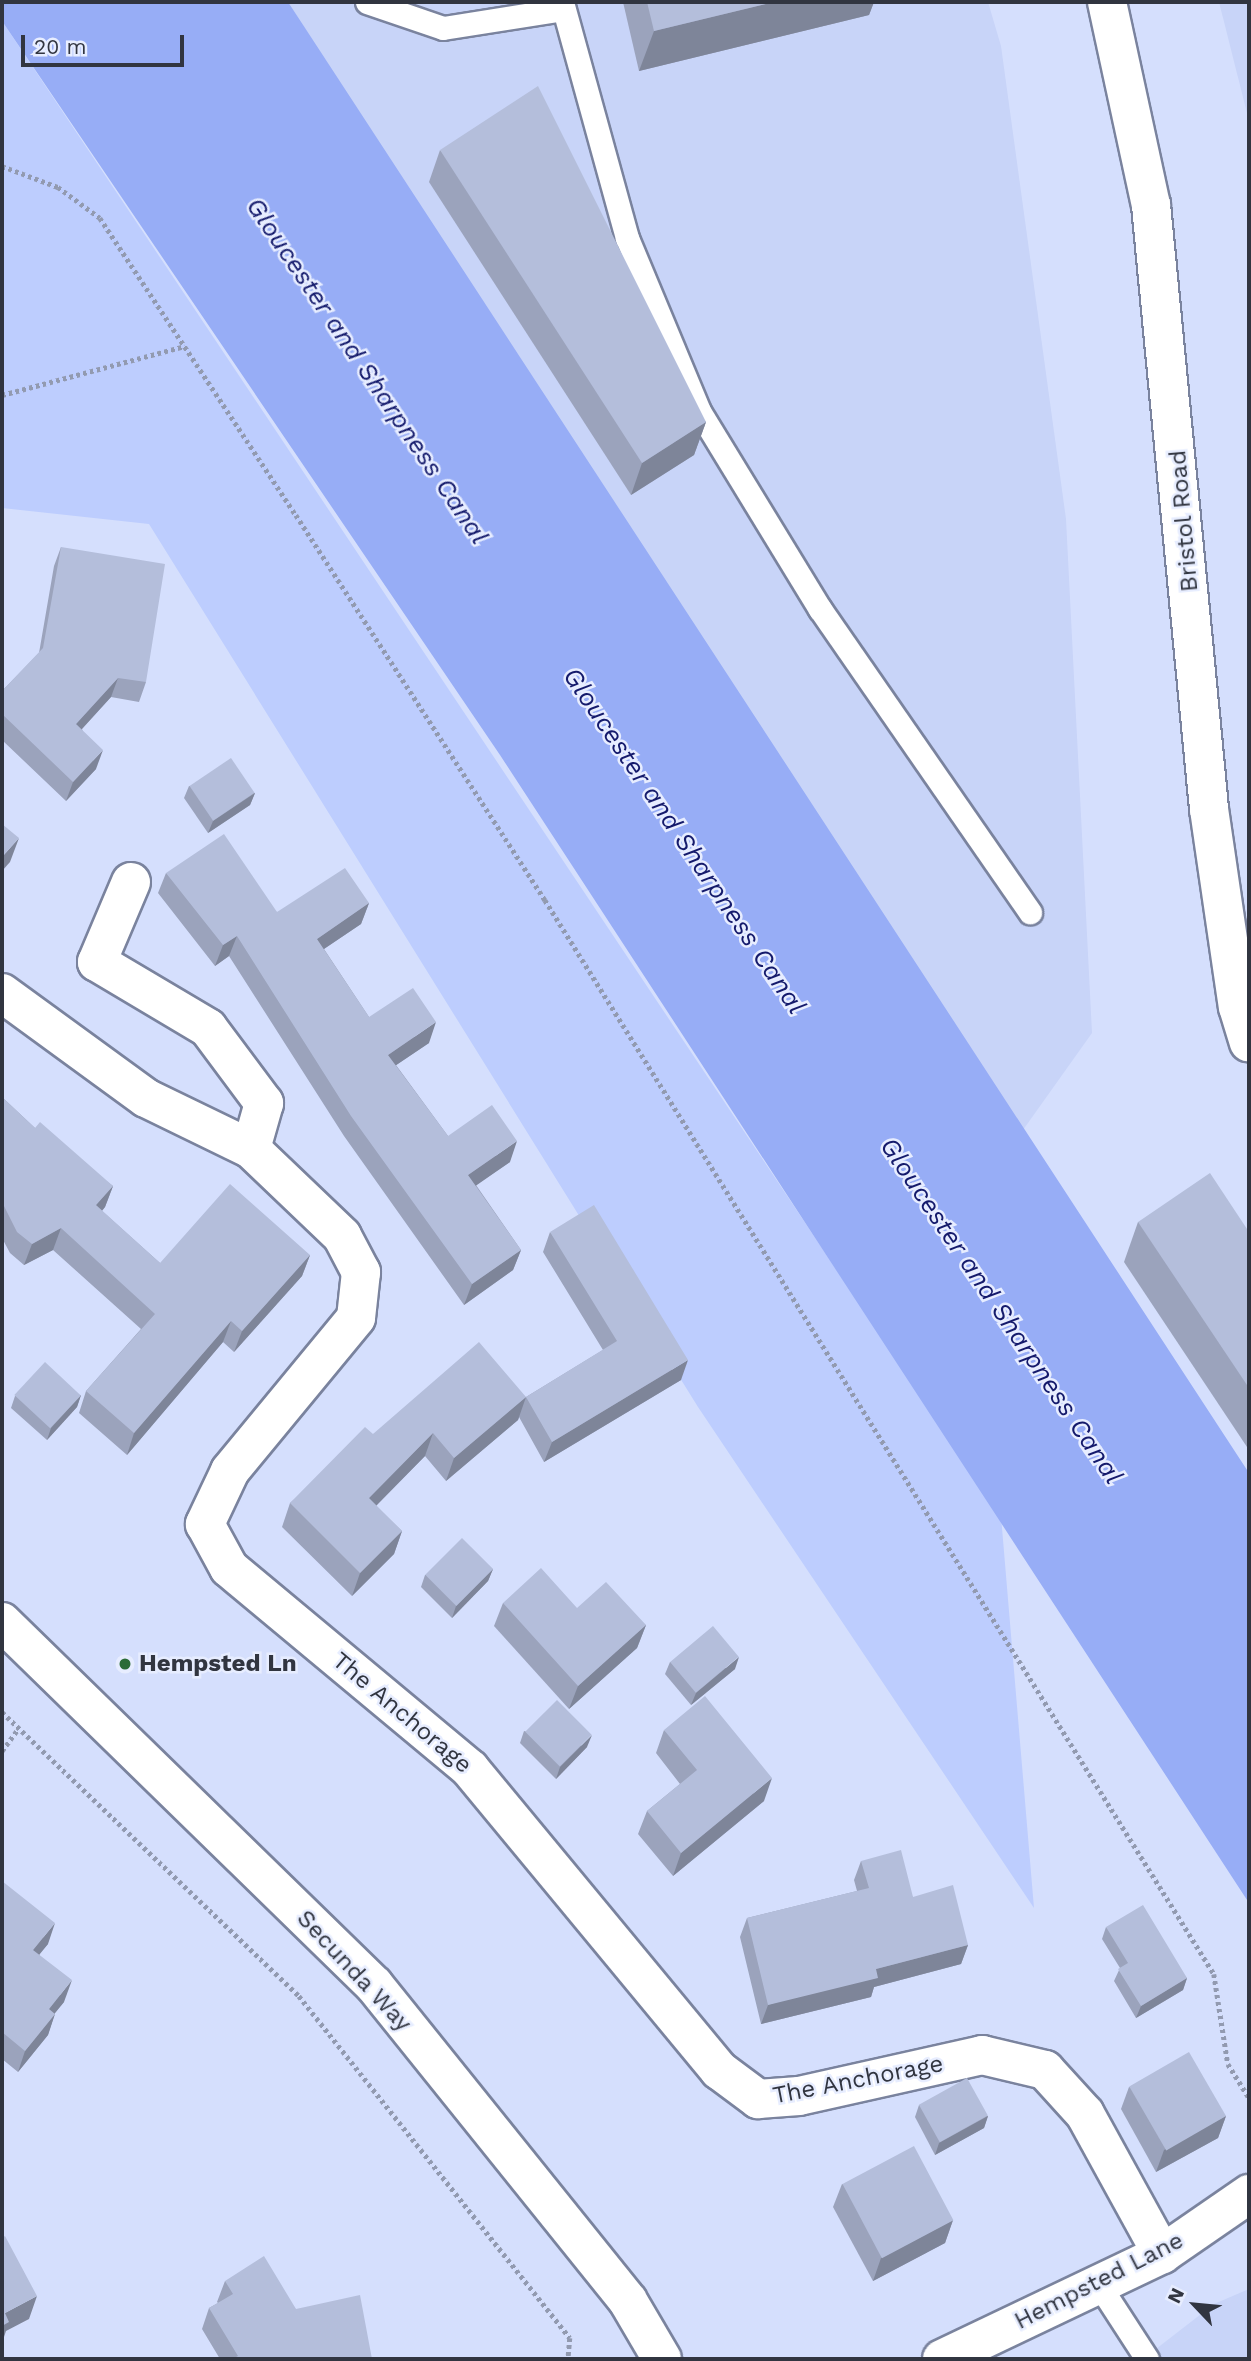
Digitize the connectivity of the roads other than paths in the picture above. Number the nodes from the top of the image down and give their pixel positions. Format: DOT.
graph roads {
  1 [pos="367,2"];
  2 [pos="1107,2"];
  3 [pos="563,5"];
  4 [pos="131,882"];
  5 [pos="1030,912"];
  6 [pos="2,993"];
  7 [pos="1249,1042"];
  8 [pos="251,1149"];
  9 [pos="2,1622"];
  10 [pos="1249,2194"];
  11 [pos="1161,2254"];
  12 [pos="1099,2285"];
  13 [pos="662,2359"];
  14 [pos="942,2359"];
  15 [pos="1147,2359"];
  1 -- 3 [label="lane"];
  2 -- 7 [label="street, Bristol Road"];
  3 -- 5 [label="lane"];
  4 -- 8 [label="street"];
  6 -- 8 [label="street, The Anchorage"];
  8 -- 11 [label="street, The Anchorage"];
  9 -- 13 [label="street, Secunda Way"];
  10 -- 11 [label="street, Hempsted Lane"];
  11 -- 12 [label="street, Hempsted Lane"];
  12 -- 14 [label="street, Hempsted Lane"];
  12 -- 15 [label="lane"];
}
